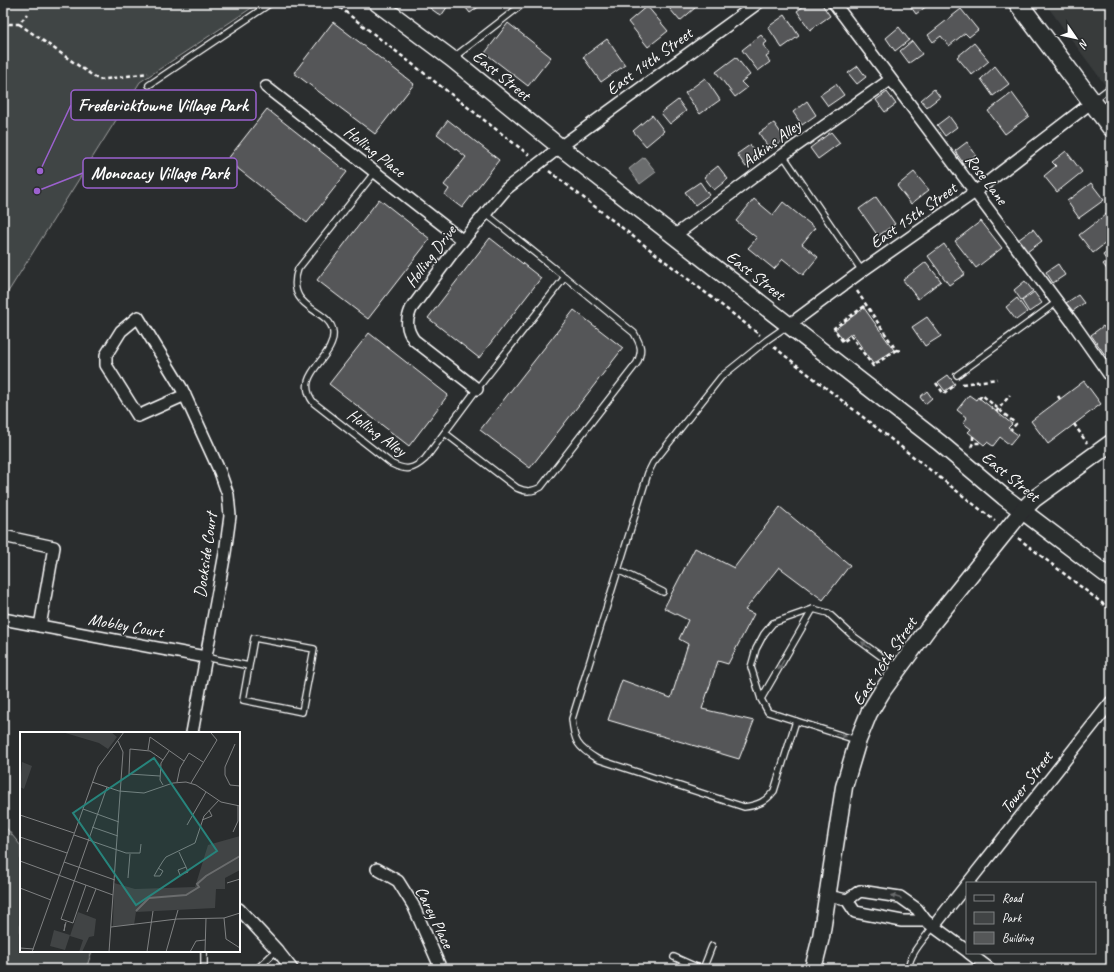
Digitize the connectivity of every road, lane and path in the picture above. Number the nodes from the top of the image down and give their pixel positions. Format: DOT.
graph roads {
  1 [pos="271,3"];
  2 [pos="334,3"];
  3 [pos="377,3"];
  4 [pos="524,3"];
  5 [pos="834,3"];
  6 [pos="1018,3"];
  7 [pos="1106,3"];
  8 [pos="754,4"];
  9 [pos="1111,6"];
  10 [pos="27,14"];
  11 [pos="3,20"];
  12 [pos="19,24"];
  13 [pos="452,59"];
  14 [pos="171,70"];
  15 [pos="890,80"];
  16 [pos="149,85"];
  17 [pos="266,87"];
  18 [pos="1111,88"];
  19 [pos="1092,102"];
  20 [pos="1111,127"];
  21 [pos="560,147"];
  22 [pos="529,155"];
  23 [pos="783,155"];
  24 [pos="375,172"];
  25 [pos="975,192"];
  26 [pos="485,213"];
  27 [pos="674,236"];
  28 [pos="462,240"];
  29 [pos="862,271"];
  30 [pos="564,277"];
  31 [pos="857,291"];
  32 [pos="1057,302"];
  33 [pos="866,305"];
  34 [pos="789,325"];
  35 [pos="896,350"];
  36 [pos="900,351"];
  37 [pos="958,375"];
  38 [pos="1111,377"];
  39 [pos="997,379"];
  40 [pos="936,383"];
  41 [pos="477,389"];
  42 [pos="185,395"];
  43 [pos="1010,395"];
  44 [pos="979,399"];
  45 [pos="997,411"];
  46 [pos="1074,424"];
  47 [pos="1011,430"];
  48 [pos="445,433"];
  49 [pos="973,436"];
  50 [pos="973,443"];
  51 [pos="981,443"];
  52 [pos="1111,443"];
  53 [pos="1087,444"];
  54 [pos="970,447"];
  55 [pos="980,508"];
  56 [pos="1023,510"];
  57 [pos="990,516"];
  58 [pos="3,536"];
  59 [pos="1019,539"];
  60 [pos="618,570"];
  61 [pos="1111,578"];
  62 [pos="663,592"];
  63 [pos="814,609"];
  64 [pos="1111,610"];
  65 [pos="3,619"];
  66 [pos="40,626"];
  67 [pos="205,657"];
  68 [pos="249,666"];
  69 [pos="898,668"];
  70 [pos="761,699"];
  71 [pos="1111,702"];
  72 [pos="796,721"];
  73 [pos="192,732"];
  74 [pos="858,740"];
  75 [pos="377,869"];
  76 [pos="970,882"];
  77 [pos="966,886"];
  78 [pos="827,896"];
  79 [pos="847,900"];
  80 [pos="240,910"];
  81 [pos="930,924"];
  82 [pos="712,946"];
  83 [pos="277,950"];
  84 [pos="966,951"];
  85 [pos="204,952"];
  86 [pos="971,954"];
  87 [pos="674,957"];
  88 [pos="204,969"];
  89 [pos="257,969"];
  90 [pos="292,969"];
  91 [pos="441,969"];
  92 [pos="702,969"];
  93 [pos="813,969"];
  94 [pos="908,969"];
  95 [pos="990,969"];
  1 -- 14 [label="lane"];
  2 -- 22 [label="path"];
  3 -- 13 [label="main road, East Street"];
  4 -- 13 [label="lane"];
  5 -- 15 [label="street, Rose Lane"];
  6 -- 19 [label="main road"];
  7 -- 9 [label="path"];
  8 -- 21 [label="street, East 14th Street"];
  10 -- 12 [label="path"];
  11 -- 12 [label="path"];
  12 -- 14 [label="path"];
  13 -- 21 [label="main road, East Street"];
  14 -- 16 [label="lane"];
  15 -- 23 [label="street, Adkins Alley"];
  15 -- 25 [label="street, Rose Lane"];
  17 -- 24 [label="street, Holling Place"];
  18 -- 19 [label="lane"];
  19 -- 20 [label="main road"];
  19 -- 25 [label="street, East 15th Street"];
  21 -- 26 [label="street, Holling Drive"];
  21 -- 27 [label="main road, East Street"];
  23 -- 27 [label="street, Adkins Alley"];
  23 -- 29 [label="lane"];
  24 -- 28 [label="street, Holling Place"];
  24 -- 48 [label="lane, Holling Alley"];
  25 -- 29 [label="street, East 15th Street"];
  25 -- 32 [label="street, Rose Lane"];
  26 -- 28 [label="street, Holling Drive"];
  26 -- 30 [label="lane"];
  27 -- 34 [label="main road, East Street"];
  28 -- 41 [label="street, Holling Drive"];
  29 -- 34 [label="street, East 15th Street"];
  30 -- 41 [label="lane, Holling Alley"];
  30 -- 48 [label="lane"];
  31 -- 33 [label="path"];
  32 -- 37 [label="lane"];
  32 -- 38 [label="street, Rose Lane"];
  33 -- 35 [label="path"];
  33 -- 35 [label="path"];
  34 -- 56 [label="main road, East Street"];
  34 -- 60 [label="lane"];
  35 -- 36 [label="path"];
  39 -- 40 [label="path"];
  41 -- 48 [label="lane, Holling Alley"];
  42 -- 42 [label="street, Dockside Court"];
  42 -- 67 [label="street, Dockside Court"];
  43 -- 45 [label="path"];
  44 -- 45 [label="path"];
  45 -- 47 [label="path"];
  46 -- 53 [label="path"];
  49 -- 50 [label="path"];
  50 -- 51 [label="path"];
  50 -- 54 [label="path"];
  52 -- 56 [label="main road, East 16th Street"];
  55 -- 57 [label="path"];
  56 -- 61 [label="main road, East Street"];
  56 -- 69 [label="main road, East 16th Street"];
  58 -- 66 [label="street"];
  59 -- 64 [label="path"];
  60 -- 62 [label="lane"];
  60 -- 72 [label="lane"];
  69 -- 63 [label="lane, one-way"];
  63 -- 70 [label="lane, one-way"];
  63 -- 70 [label="lane"];
  65 -- 66 [label="street, Mobley Court"];
  66 -- 67 [label="street, Mobley Court"];
  67 -- 68 [label="lane"];
  67 -- 73 [label="street, Dockside Court"];
  68 -- 68 [label="lane"];
  69 -- 74 [label="main road, East 16th Street"];
  70 -- 72 [label="lane"];
  71 -- 76 [label="street, Tower Street"];
  72 -- 74 [label="lane, one-way"];
  74 -- 78 [label="main road, East 16th Street"];
  75 -- 91 [label="street, Carey Place"];
  77 -- 81 [label="street, Tower Street"];
  78 -- 79 [label="street"];
  78 -- 93 [label="main road, East 16th Street"];
  79 -- 81 [label="street"];
  81 -- 79 [label="street, one-way"];
  80 -- 83 [label="street"];
  81 -- 84 [label="street"];
  81 -- 94 [label="lane"];
  82 -- 92 [label="lane"];
  83 -- 89 [label="lane"];
  83 -- 90 [label="street"];
  85 -- 88 [label="lane"];
  86 -- 95 [label="street"];
  87 -- 92 [label="lane"];
}
